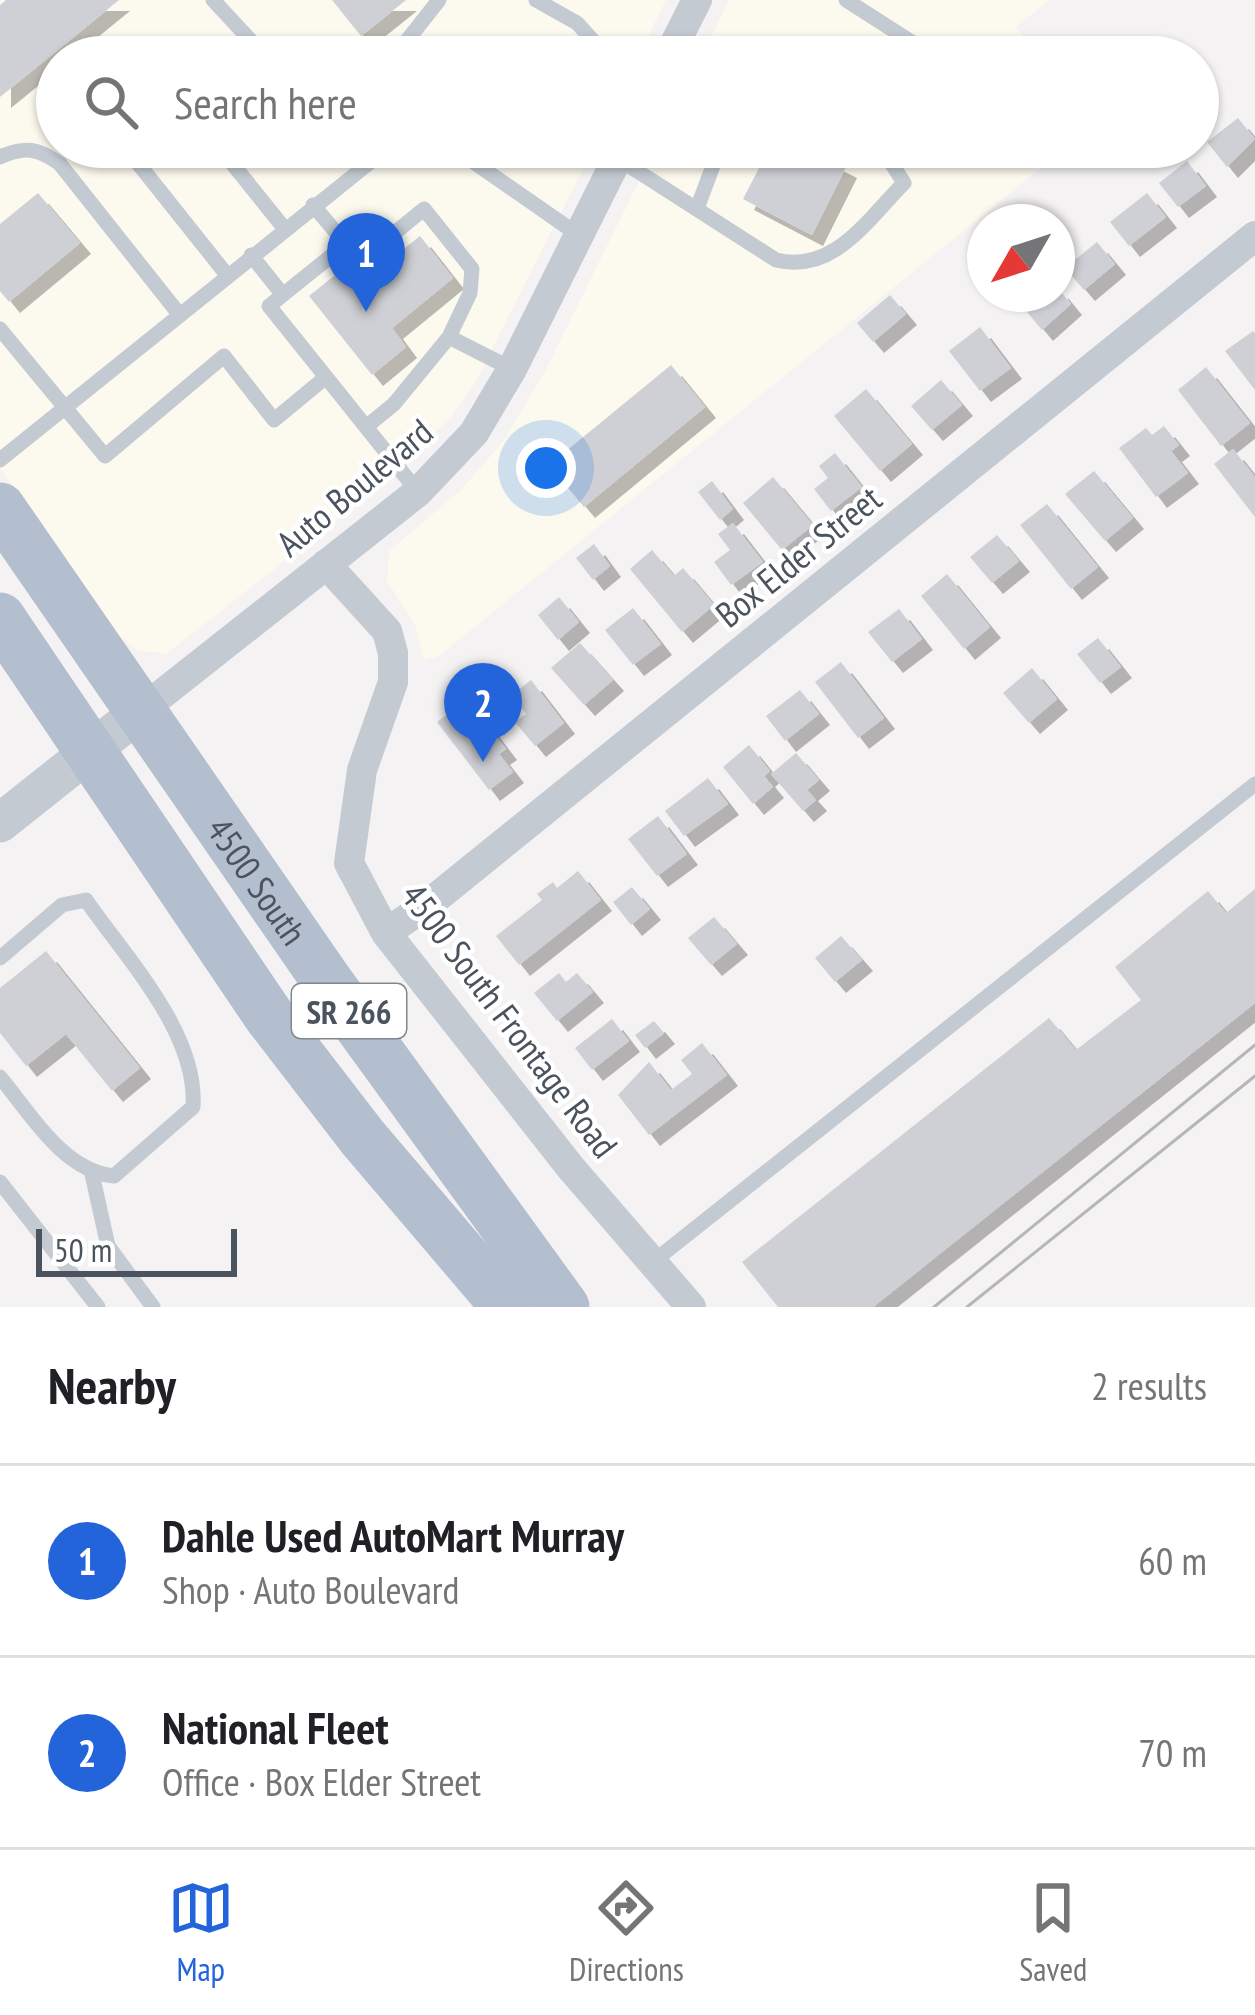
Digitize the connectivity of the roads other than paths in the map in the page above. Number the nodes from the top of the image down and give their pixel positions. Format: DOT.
graph roads {
  1 [pos="213,0"];
  2 [pos="439,0"];
  3 [pos="536,0"];
  4 [pos="697,0"];
  5 [pos="846,0"];
  6 [pos="246,36"];
  7 [pos="411,36"];
  8 [pos="589,36"];
  9 [pos="679,36"];
  10 [pos="902,36"];
  11 [pos="36,149"];
  12 [pos="0,157"];
  13 [pos="63,168"];
  14 [pos="142,168"];
  15 [pos="236,168"];
  16 [pos="361,168"];
  17 [pos="482,168"];
  18 [pos="613,168"];
  19 [pos="642,168"];
  20 [pos="712,168"];
  21 [pos="894,168"];
  22 [pos="313,205"];
  23 [pos="698,206"];
  24 [pos="284,228"];
  25 [pos="580,236"];
  26 [pos="1255,236"];
  27 [pos="346,244"];
  28 [pos="250,255"];
  29 [pos="227,275"];
  30 [pos="283,295"];
  31 [pos="179,314"];
  32 [pos="0,328"];
  33 [pos="448,337"];
  34 [pos="512,370"];
  35 [pos="326,377"];
  36 [pos="65,406"];
  37 [pos="366,427"];
  38 [pos="0,460"];
  39 [pos="418,492"];
  40 [pos="0,508"];
  41 [pos="326,563"];
  42 [pos="0,618"];
  43 [pos="142,710"];
  44 [pos="91,751"];
  45 [pos="1255,784"];
  46 [pos="0,823"];
  47 [pos="386,933"];
  48 [pos="0,958"];
  49 [pos="0,1077"];
  50 [pos="92,1174"];
  51 [pos="0,1182"];
  52 [pos="654,1261"];
  53 [pos="98,1307"];
  54 [pos="153,1307"];
  55 [pos="507,1307"];
  56 [pos="564,1307"];
  57 [pos="691,1307"];
  1 -- 6 [label="lane"];
  2 -- 7 [label="lane"];
  3 -- 8 [label="lane"];
  4 -- 9 [label="street"];
  5 -- 10 [label="lane"];
  11 -- 12 [label="lane"];
  13 -- 31 [label="lane"];
  14 -- 29 [label="lane"];
  15 -- 24 [label="lane"];
  16 -- 22 [label="lane"];
  17 -- 25 [label="lane"];
  18 -- 25 [label="street, Auto Boulevard"];
  19 -- 23 [label="lane"];
  20 -- 23 [label="lane"];
  21 -- 23 [label="lane"];
  22 -- 24 [label="lane"];
  22 -- 27 [label="lane"];
  24 -- 28 [label="lane"];
  25 -- 34 [label="street, Auto Boulevard"];
  26 -- 47 [label="street, Box Elder Street"];
  27 -- 30 [label="lane"];
  27 -- 33 [label="lane"];
  28 -- 29 [label="lane"];
  28 -- 30 [label="lane"];
  29 -- 31 [label="lane"];
  30 -- 35 [label="lane"];
  31 -- 36 [label="lane"];
  32 -- 36 [label="lane"];
  33 -- 34 [label="lane"];
  33 -- 37 [label="lane"];
  34 -- 39 [label="street, Auto Boulevard"];
  35 -- 36 [label="lane"];
  35 -- 37 [label="lane"];
  36 -- 38 [label="lane"];
  37 -- 39 [label="lane"];
  39 -- 41 [label="street, Auto Boulevard"];
  40 -- 43 [label="main road, 4500 South / SR 266"];
  41 -- 43 [label="street, Auto Boulevard"];
  41 -- 47 [label="street, 4500 South Frontage Road"];
  42 -- 44 [label="main road, 4500 South / SR 266"];
  43 -- 44 [label="street"];
  43 -- 56 [label="main road, 4500 South / SR 266"];
  44 -- 46 [label="street"];
  44 -- 55 [label="main road, 4500 South / SR 266"];
  45 -- 52 [label="lane"];
  47 -- 52 [label="street, 4500 South Frontage Road"];
  48 -- 50 [label="lane"];
  49 -- 50 [label="lane"];
  50 -- 54 [label="lane"];
  51 -- 53 [label="lane"];
  52 -- 57 [label="street, 4500 South Frontage Road"];
}
